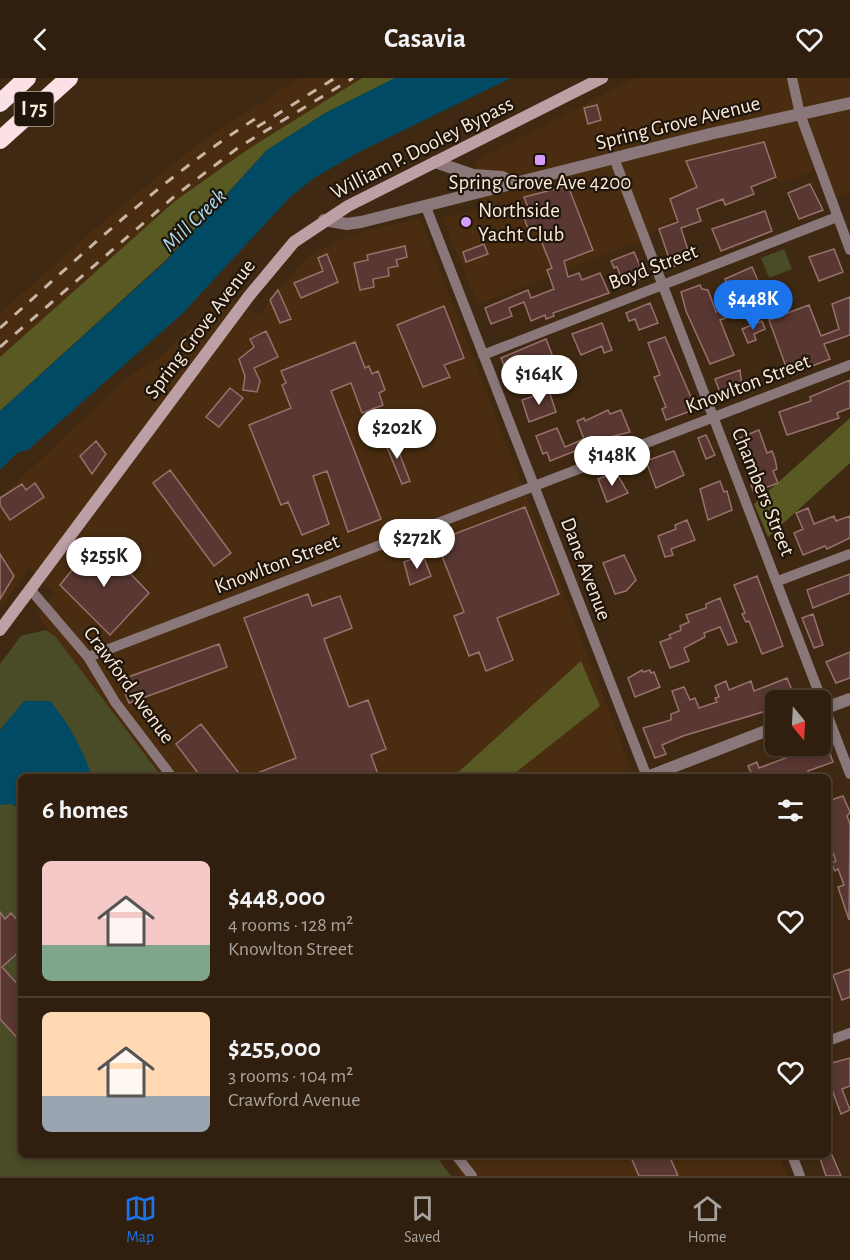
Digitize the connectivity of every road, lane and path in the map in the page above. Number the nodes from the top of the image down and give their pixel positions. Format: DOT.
graph roads {
  1 [pos="27,78"];
  2 [pos="69,78"];
  3 [pos="602,78"];
  4 [pos="792,78"];
  5 [pos="0,103"];
  6 [pos="850,103"];
  7 [pos="800,114"];
  8 [pos="0,140"];
  9 [pos="614,158"];
  10 [pos="435,162"];
  11 [pos="515,183"];
  12 [pos="426,207"];
  13 [pos="837,217"];
  14 [pos="324,220"];
  15 [pos="850,250"];
  16 [pos="661,284"];
  17 [pos="483,355"];
  18 [pos="850,365"];
  19 [pos="712,418"];
  20 [pos="533,487"];
  21 [pos="850,554"];
  22 [pos="778,581"];
  23 [pos="30,589"];
  24 [pos="0,630"];
  25 [pos="88,657"];
  26 [pos="816,690"];
  27 [pos="850,699"];
  28 [pos="831,706"];
  29 [pos="831,728"];
  30 [pos="765,731"];
  31 [pos="170,774"];
  32 [pos="646,774"];
  33 [pos="655,774"];
  34 [pos="850,774"];
  35 [pos="850,1033"];
  36 [pos="831,1040"];
  37 [pos="458,1158"];
  38 [pos="793,1158"];
  39 [pos="472,1176"];
  40 [pos="800,1176"];
  1 -- 5 [label="highway, I 75"];
  2 -- 8 [label="highway, I 75"];
  3 -- 10 [label="main road, William P. Dooley Bypass"];
  4 -- 7 [label="street"];
  6 -- 7 [label="street, Spring Grove Avenue"];
  7 -- 9 [label="street, Spring Grove Avenue"];
  7 -- 13 [label="street"];
  9 -- 11 [label="street, Spring Grove Avenue"];
  9 -- 16 [label="street, Chambers Street"];
  10 -- 11 [label="street, Spring Grove Avenue"];
  10 -- 14 [label="main road, William P. Dooley Bypass"];
  11 -- 12 [label="street, Spring Grove Avenue"];
  12 -- 14 [label="street, Spring Grove Avenue"];
  12 -- 17 [label="street, Dane Avenue"];
  13 -- 15 [label="street"];
  13 -- 16 [label="street, Boyd Street"];
  14 -- 23 [label="main road, Spring Grove Avenue"];
  16 -- 17 [label="street, Boyd Street"];
  16 -- 19 [label="street, Chambers Street"];
  17 -- 20 [label="street, Dane Avenue"];
  18 -- 19 [label="street, Knowlton Street"];
  19 -- 20 [label="street, Knowlton Street"];
  19 -- 22 [label="street, Chambers Street"];
  20 -- 25 [label="street, Knowlton Street"];
  20 -- 32 [label="street, Dane Avenue"];
  21 -- 22 [label="street"];
  22 -- 26 [label="street, Chambers Street"];
  23 -- 24 [label="main road, Spring Grove Avenue"];
  23 -- 25 [label="street, Crawford Avenue"];
  25 -- 31 [label="street, Crawford Avenue"];
  27 -- 28 [label="street"];
  29 -- 34 [label="street, Chambers Street"];
  30 -- 33 [label="street"];
  35 -- 36 [label="street"];
  37 -- 39 [label="street"];
  38 -- 40 [label="street"];
}
